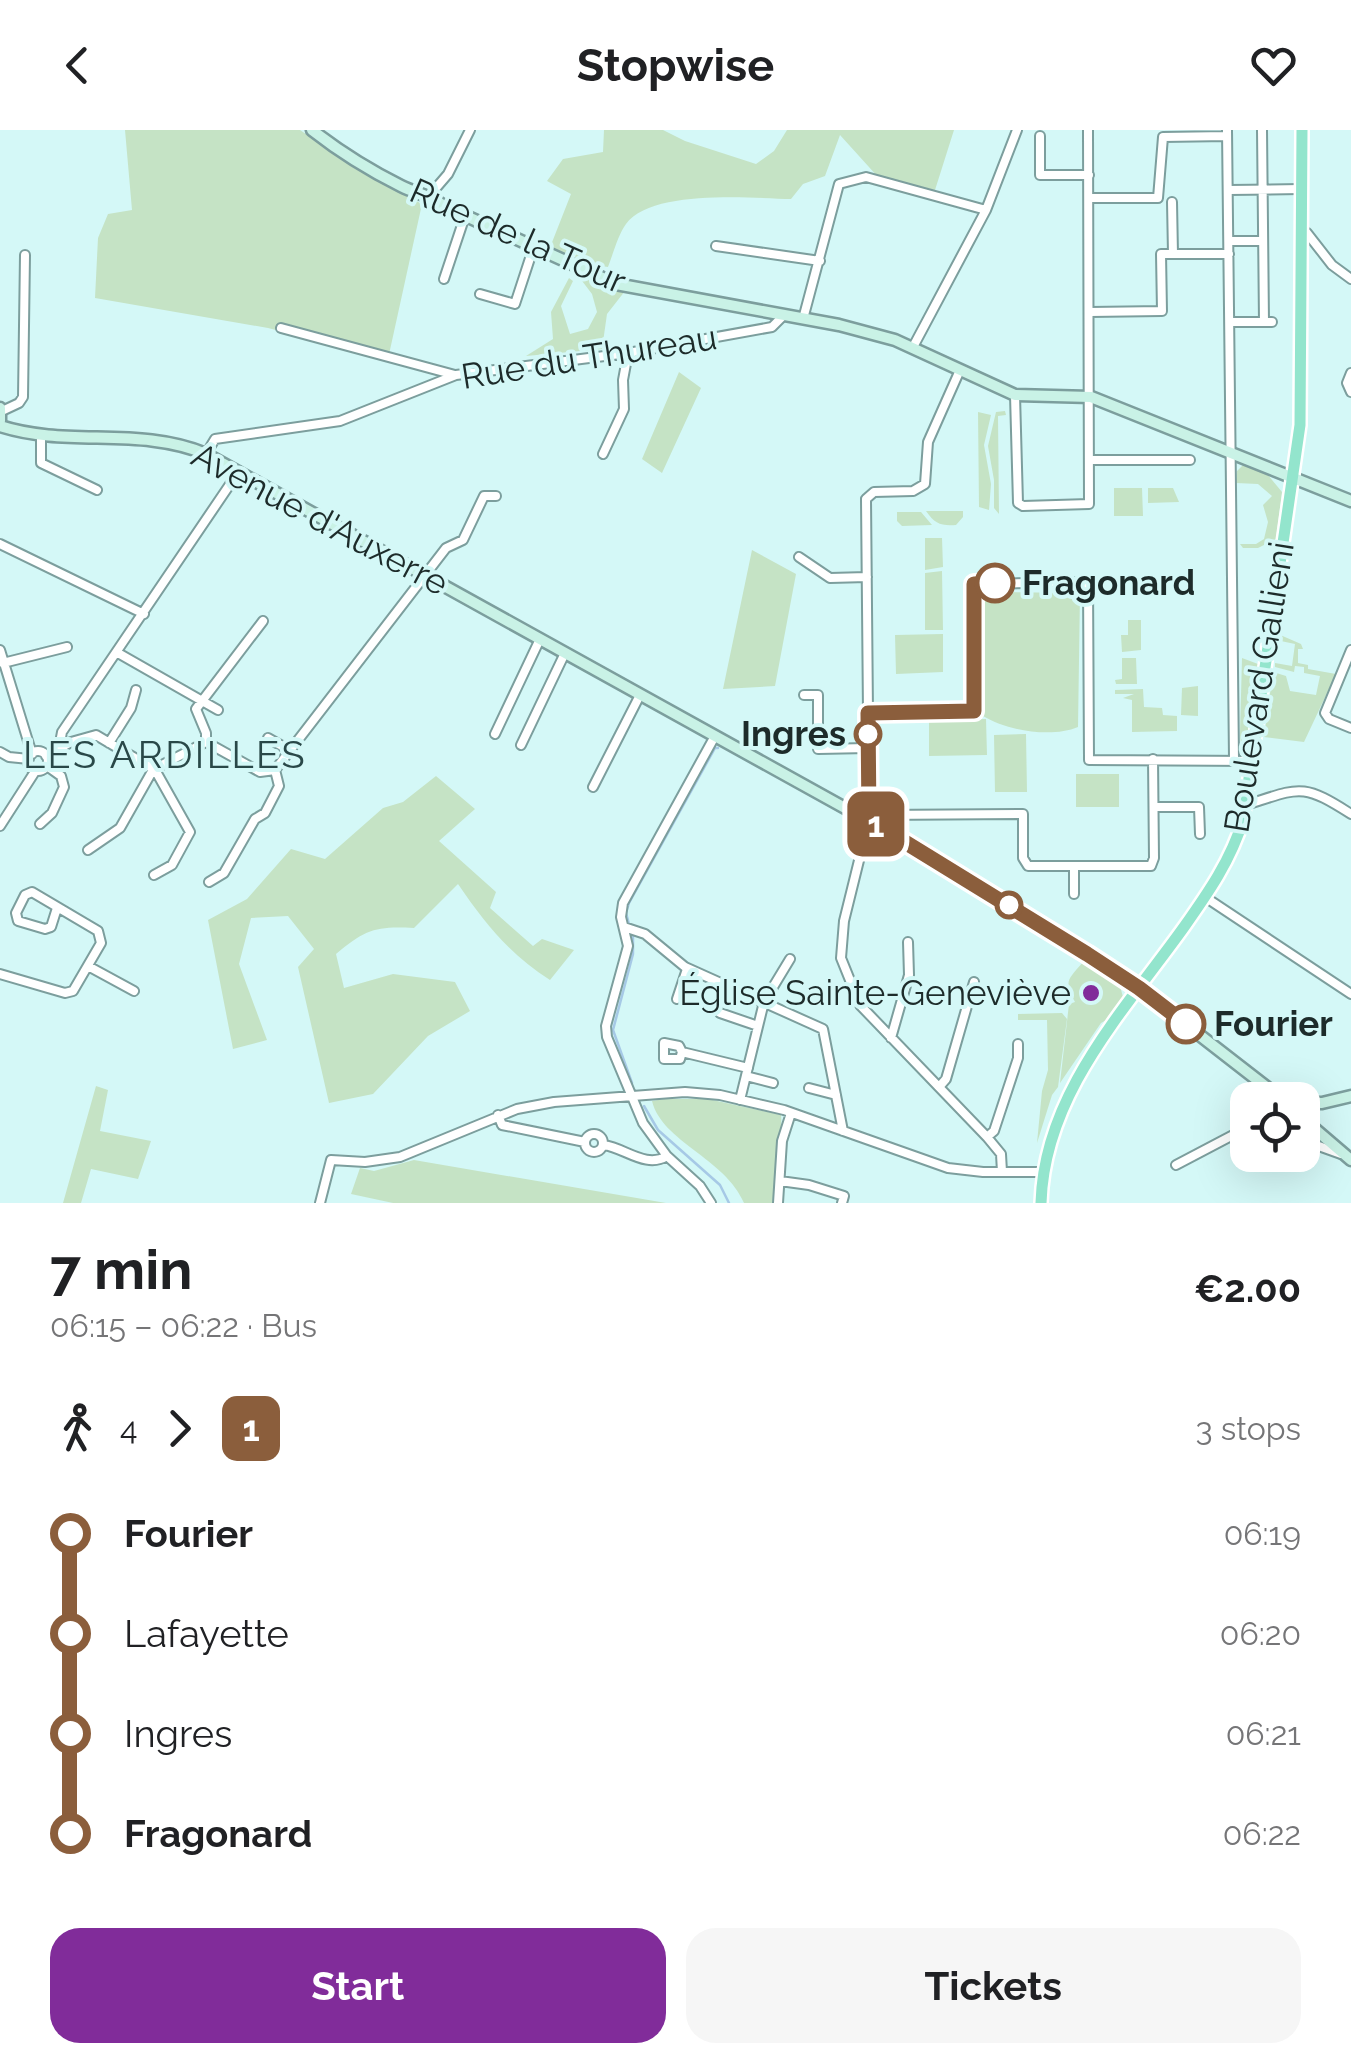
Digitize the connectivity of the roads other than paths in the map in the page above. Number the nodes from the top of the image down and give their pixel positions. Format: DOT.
graph roads {
  1 [pos="312,130"];
  2 [pos="470,130"];
  3 [pos="1017,130"];
  4 [pos="1088,130"];
  5 [pos="1262,130"];
  6 [pos="1302,130"];
  7 [pos="1228,133"];
  8 [pos="1040,136"];
  9 [pos="1088,175"];
  10 [pos="1302,189"];
  11 [pos="1229,190"];
  12 [pos="1262,190"];
  13 [pos="430,194"];
  14 [pos="1089,198"];
  15 [pos="1172,202"];
  16 [pos="986,210"];
  17 [pos="465,216"];
  18 [pos="1302,232"];
  19 [pos="1263,241"];
  20 [pos="1229,242"];
  21 [pos="534,246"];
  22 [pos="716,246"];
  23 [pos="1172,254"];
  24 [pos="1230,254"];
  25 [pos="25,255"];
  26 [pos="820,261"];
  27 [pos="444,278"];
  28 [pos="1351,280"];
  29 [pos="480,294"];
  30 [pos="760,312"];
  31 [pos="1090,312"];
  32 [pos="783,316"];
  33 [pos="803,319"];
  34 [pos="1230,322"];
  35 [pos="281,328"];
  36 [pos="749,330"];
  37 [pos="913,347"];
  38 [pos="628,353"];
  39 [pos="960,370"];
  40 [pos="1351,372"];
  41 [pos="456,375"];
  42 [pos="1351,392"];
  43 [pos="1015,395"];
  44 [pos="1091,397"];
  45 [pos="1,416"];
  46 [pos="0,436"];
  47 [pos="35,436"];
  48 [pos="1231,450"];
  49 [pos="206,454"];
  50 [pos="603,454"];
  51 [pos="1091,460"];
  52 [pos="1190,460"];
  53 [pos="239,471"];
  54 [pos="1293,478"];
  55 [pos="97,490"];
  56 [pos="496,496"];
  57 [pos="1351,501"];
  58 [pos="0,544"];
  59 [pos="799,557"];
  60 [pos="426,576"];
  61 [pos="867,578"];
  62 [pos="144,614"];
  63 [pos="262,621"];
  64 [pos="540,639"];
  65 [pos="67,647"];
  66 [pos="0,650"];
  67 [pos="1351,650"];
  68 [pos="118,653"];
  69 [pos="565,653"];
  70 [pos="3,663"];
  71 [pos="1347,670"];
  72 [pos="136,690"];
  73 [pos="640,695"];
  74 [pos="804,695"];
  75 [pos="201,700"];
  76 [pos="218,710"];
  77 [pos="868,713"];
  78 [pos="1351,728"];
  79 [pos="495,734"];
  80 [pos="716,736"];
  81 [pos="268,738"];
  82 [pos="206,742"];
  83 [pos="109,743"];
  84 [pos="520,745"];
  85 [pos="59,748"];
  86 [pos="868,748"];
  87 [pos="289,750"];
  88 [pos="0,752"];
  89 [pos="30,756"];
  90 [pos="1234,758"];
  91 [pos="1153,759"];
  92 [pos="46,761"];
  93 [pos="1253,761"];
  94 [pos="154,768"];
  95 [pos="36,770"];
  96 [pos="274,770"];
  97 [pos="592,787"];
  98 [pos="1246,805"];
  99 [pos="1154,808"];
  100 [pos="1351,814"];
  101 [pos="869,820"];
  102 [pos="40,824"];
  103 [pos="0,826"];
  104 [pos="1200,834"];
  105 [pos="88,850"];
  106 [pos="1074,866"];
  107 [pos="154,875"];
  108 [pos="208,882"];
  109 [pos="1074,894"];
  110 [pos="1205,897"];
  111 [pos="57,908"];
  112 [pos="624,927"];
  113 [pos="908,942"];
  114 [pos="790,959"];
  115 [pos="88,966"];
  116 [pos="688,968"];
  117 [pos="0,974"];
  118 [pos="974,982"];
  119 [pos="1139,988"];
  120 [pos="134,991"];
  121 [pos="1351,994"];
  122 [pos="677,999"];
  123 [pos="764,1002"];
  124 [pos="720,1013"];
  125 [pos="758,1026"];
  126 [pos="891,1038"];
  127 [pos="1018,1044"];
  128 [pos="682,1052"];
  129 [pos="747,1072"];
  130 [pos="773,1082"];
  131 [pos="1251,1082"];
  132 [pos="939,1087"];
  133 [pos="809,1088"];
  134 [pos="836,1094"];
  135 [pos="1351,1096"];
  136 [pos="631,1097"];
  137 [pos="740,1100"];
  138 [pos="1320,1103"];
  139 [pos="792,1112"];
  140 [pos="498,1115"];
  141 [pos="843,1131"];
  142 [pos="1320,1133"];
  143 [pos="987,1137"];
  144 [pos="1230,1137"];
  145 [pos="1320,1147"];
  146 [pos="666,1156"];
  147 [pos="1350,1159"];
  148 [pos="1176,1165"];
  149 [pos="1002,1172"];
  150 [pos="1044,1172"];
  151 [pos="780,1182"];
  152 [pos="320,1203"];
  153 [pos="711,1203"];
  154 [pos="778,1203"];
  155 [pos="842,1203"];
  156 [pos="1041,1203"];
  1 -- 13 [label="main road, Rue de la Tour"];
  2 -- 13 [label="street"];
  3 -- 16 [label="street"];
  4 -- 9 [label="street"];
  5 -- 12 [label="street"];
  6 -- 10 [label="main road, Boulevard Gallieni"];
  7 -- 11 [label="street"];
  7 -- 14 [label="street"];
  8 -- 9 [label="street"];
  9 -- 14 [label="street"];
  10 -- 12 [label="street"];
  10 -- 18 [label="main road, Boulevard Gallieni"];
  11 -- 12 [label="street"];
  11 -- 20 [label="street"];
  12 -- 19 [label="street"];
  13 -- 17 [label="main road, Rue de la Tour"];
  14 -- 31 [label="street"];
  15 -- 23 [label="street"];
  16 -- 26 [label="street"];
  16 -- 37 [label="street"];
  17 -- 21 [label="main road, Rue de la Tour"];
  17 -- 27 [label="street"];
  18 -- 28 [label="street"];
  18 -- 54 [label="main road, Boulevard Gallieni"];
  19 -- 20 [label="street"];
  19 -- 34 [label="street"];
  20 -- 24 [label="street"];
  21 -- 29 [label="street"];
  21 -- 30 [label="main road, Rue de la Tour"];
  22 -- 26 [label="street"];
  23 -- 24 [label="street"];
  23 -- 31 [label="street"];
  24 -- 34 [label="street"];
  25 -- 45 [label="street"];
  26 -- 33 [label="street"];
  30 -- 32 [label="main road, Rue de la Tour"];
  30 -- 36 [label="street, Rue du Thureau"];
  31 -- 44 [label="street"];
  32 -- 33 [label="main road, Rue de la Tour"];
  32 -- 36 [label="street, Rue du Thureau"];
  33 -- 37 [label="main road, Rue de la Tour"];
  34 -- 48 [label="street"];
  35 -- 41 [label="street"];
  36 -- 38 [label="street, Rue du Thureau"];
  37 -- 39 [label="main road, Rue de la Tour"];
  38 -- 41 [label="street, Rue du Thureau"];
  38 -- 50 [label="street"];
  39 -- 43 [label="main road, Rue de la Tour"];
  39 -- 61 [label="street"];
  40 -- 42 [label="street"];
  41 -- 49 [label="street, Rue du Thureau"];
  43 -- 44 [label="main road"];
  43 -- 51 [label="street"];
  44 -- 48 [label="main road"];
  44 -- 51 [label="street"];
  45 -- 47 [label="main road"];
  46 -- 47 [label="main road, Avenue d'Auxerre"];
  47 -- 49 [label="main road, Avenue d'Auxerre"];
  47 -- 55 [label="street"];
  48 -- 54 [label="main road"];
  48 -- 90 [label="street"];
  49 -- 53 [label="main road, Avenue d'Auxerre"];
  51 -- 52 [label="street"];
  53 -- 60 [label="main road, Avenue d'Auxerre"];
  53 -- 62 [label="street"];
  54 -- 57 [label="main road"];
  54 -- 93 [label="main road, Boulevard Gallieni"];
  56 -- 60 [label="street"];
  58 -- 62 [label="street"];
  59 -- 61 [label="street"];
  60 -- 64 [label="main road, Avenue d'Auxerre"];
  60 -- 87 [label="street"];
  61 -- 77 [label="street"];
  62 -- 68 [label="street"];
  63 -- 75 [label="street"];
  64 -- 69 [label="main road, Avenue d'Auxerre"];
  64 -- 79 [label="street"];
  65 -- 70 [label="street"];
  66 -- 70 [label="street"];
  67 -- 71 [label="street"];
  68 -- 75 [label="street"];
  68 -- 85 [label="street"];
  69 -- 73 [label="main road, Avenue d'Auxerre"];
  69 -- 84 [label="street"];
  70 -- 89 [label="street"];
  71 -- 78 [label="street"];
  72 -- 83 [label="street"];
  73 -- 80 [label="main road, Avenue d'Auxerre"];
  73 -- 97 [label="street"];
  74 -- 86 [label="street"];
  75 -- 76 [label="street"];
  75 -- 82 [label="street"];
  77 -- 86 [label="street"];
  77 -- 91 [label="street"];
  80 -- 101 [label="main road, Avenue d'Auxerre"];
  80 -- 112 [label="street"];
  81 -- 87 [label="street"];
  82 -- 94 [label="street"];
  82 -- 96 [label="street"];
  83 -- 85 [label="street"];
  83 -- 94 [label="street"];
  85 -- 92 [label="street"];
  86 -- 101 [label="street"];
  87 -- 96 [label="street"];
  88 -- 89 [label="street"];
  89 -- 92 [label="street"];
  89 -- 95 [label="street"];
  90 -- 91 [label="street"];
  90 -- 93 [label="street"];
  91 -- 99 [label="street"];
  92 -- 95 [label="street"];
  92 -- 102 [label="street"];
  93 -- 98 [label="main road, Boulevard Gallieni"];
  94 -- 105 [label="street"];
  94 -- 107 [label="street"];
  95 -- 103 [label="street"];
  96 -- 108 [label="street"];
  98 -- 100 [label="street"];
  98 -- 110 [label="main road, Boulevard Gallieni"];
  99 -- 104 [label="street"];
  99 -- 106 [label="street"];
  101 -- 106 [label="street"];
  101 -- 119 [label="main road, Avenue d'Auxerre"];
  101 -- 126 [label="street"];
  106 -- 109 [label="street"];
  110 -- 119 [label="main road, Boulevard Gallieni"];
  110 -- 121 [label="street"];
  111 -- 111 [label="street"];
  111 -- 115 [label="street"];
  112 -- 116 [label="street"];
  112 -- 136 [label="street"];
  113 -- 126 [label="street"];
  114 -- 123 [label="street"];
  115 -- 117 [label="street"];
  115 -- 120 [label="street"];
  116 -- 122 [label="street"];
  116 -- 123 [label="street"];
  118 -- 132 [label="street"];
  119 -- 131 [label="main road, Avenue d'Auxerre"];
  119 -- 150 [label="main road, Boulevard Gallieni"];
  123 -- 125 [label="street"];
  123 -- 134 [label="street"];
  124 -- 125 [label="street"];
  125 -- 129 [label="street"];
  126 -- 132 [label="street"];
  127 -- 143 [label="street"];
  128 -- 129 [label="street"];
  129 -- 130 [label="street"];
  129 -- 137 [label="street"];
  132 -- 143 [label="street"];
  133 -- 134 [label="street"];
  134 -- 141 [label="street"];
  135 -- 138 [label="main road"];
  136 -- 137 [label="street"];
  136 -- 140 [label="street"];
  136 -- 146 [label="street"];
  137 -- 139 [label="street"];
  139 -- 141 [label="street"];
  139 -- 151 [label="street"];
  140 -- 146 [label="street"];
  140 -- 152 [label="street"];
  141 -- 149 [label="street"];
  142 -- 147 [label="main road"];
  143 -- 149 [label="street"];
  144 -- 148 [label="street"];
  145 -- 147 [label="street"];
  146 -- 153 [label="street"];
  149 -- 150 [label="street"];
  150 -- 156 [label="main road, Boulevard Gallieni"];
  151 -- 154 [label="street"];
  151 -- 155 [label="street"];
}
